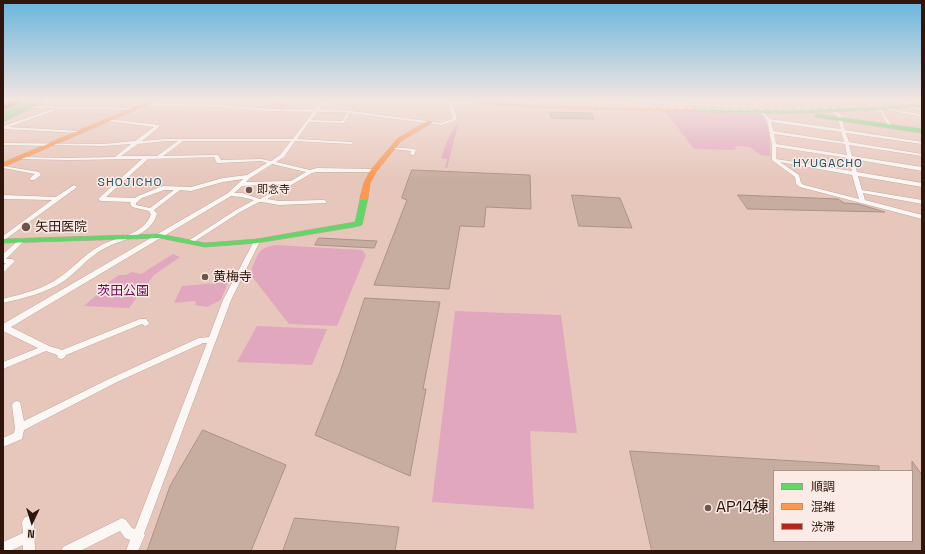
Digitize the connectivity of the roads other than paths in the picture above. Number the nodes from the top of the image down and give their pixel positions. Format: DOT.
graph roads {
  1 [pos="92,127"];
  2 [pos="157,127"];
  3 [pos="304,127"];
  4 [pos="421,127"];
  5 [pos="770,127"];
  6 [pos="815,127"];
  7 [pos="842,127"];
  8 [pos="895,127"];
  9 [pos="3,128"];
  10 [pos="844,131"];
  11 [pos="922,131"];
  12 [pos="80,132"];
  13 [pos="772,132"];
  14 [pos="180,140"];
  15 [pos="295,140"];
  16 [pos="922,142"];
  17 [pos="136,143"];
  18 [pos="351,143"];
  19 [pos="3,144"];
  20 [pos="51,144"];
  21 [pos="847,144"];
  22 [pos="774,145"];
  23 [pos="393,148"];
  24 [pos="412,154"];
  25 [pos="922,155"];
  26 [pos="19,158"];
  27 [pos="116,158"];
  28 [pos="146,158"];
  29 [pos="157,158"];
  30 [pos="851,158"];
  31 [pos="774,160"];
  32 [pos="272,162"];
  33 [pos="4,165"];
  34 [pos="922,169"];
  35 [pos="373,171"];
  36 [pos="310,172"];
  37 [pos="855,174"];
  38 [pos="248,177"];
  39 [pos="32,179"];
  40 [pos="290,182"];
  41 [pos="240,184"];
  42 [pos="922,185"];
  43 [pos="74,187"];
  44 [pos="180,188"];
  45 [pos="860,191"];
  46 [pos="230,194"];
  47 [pos="3,197"];
  48 [pos="58,199"];
  49 [pos="137,200"];
  50 [pos="260,200"];
  51 [pos="862,201"];
  52 [pos="324,202"];
  53 [pos="922,202"];
  54 [pos="151,210"];
  55 [pos="922,218"];
  56 [pos="160,236"];
  57 [pos="126,237"];
  58 [pos="3,240"];
  59 [pos="22,240"];
  60 [pos="257,241"];
  61 [pos="190,242"];
  62 [pos="3,258"];
  63 [pos="3,261"];
  64 [pos="3,270"];
  65 [pos="3,301"];
  66 [pos="146,323"];
  67 [pos="4,327"];
  68 [pos="212,340"];
  69 [pos="46,348"];
  70 [pos="3,366"];
  71 [pos="17,405"];
  72 [pos="20,428"];
  73 [pos="3,443"];
  74 [pos="28,522"];
  75 [pos="139,535"];
  76 [pos="28,537"];
  77 [pos="3,548"];
  78 [pos="29,551"];
  79 [pos="67,551"];
  80 [pos="132,551"];
  1 -- 12 [label="main road"];
  2 -- 17 [label="street"];
  3 -- 15 [label="street"];
  4 -- 23 [label="main road"];
  5 -- 13 [label="street"];
  6 -- 10 [label="street"];
  7 -- 10 [label="street"];
  8 -- 11 [label="main road"];
  9 -- 12 [label="street"];
  10 -- 16 [label="street"];
  10 -- 21 [label="street"];
  12 -- 20 [label="main road"];
  13 -- 21 [label="street"];
  13 -- 22 [label="street"];
  14 -- 15 [label="street"];
  14 -- 17 [label="street"];
  14 -- 29 [label="street"];
  15 -- 18 [label="street"];
  15 -- 32 [label="street"];
  17 -- 20 [label="street"];
  17 -- 27 [label="street"];
  19 -- 20 [label="street"];
  20 -- 26 [label="main road"];
  21 -- 25 [label="street"];
  21 -- 30 [label="street"];
  22 -- 30 [label="street"];
  22 -- 31 [label="street"];
  23 -- 24 [label="street"];
  23 -- 35 [label="main road"];
  26 -- 27 [label="street"];
  26 -- 33 [label="main road"];
  27 -- 28 [label="street"];
  28 -- 29 [label="street"];
  28 -- 49 [label="street"];
  29 -- 32 [label="street"];
  30 -- 34 [label="street"];
  30 -- 37 [label="street"];
  31 -- 37 [label="street"];
  31 -- 51 [label="street"];
  32 -- 36 [label="street"];
  32 -- 38 [label="street"];
  33 -- 39 [label="street"];
  35 -- 36 [label="street"];
  35 -- 60 [label="main road"];
  36 -- 40 [label="street"];
  37 -- 42 [label="street"];
  37 -- 45 [label="street"];
  38 -- 41 [label="street"];
  38 -- 44 [label="street"];
  40 -- 41 [label="street"];
  40 -- 50 [label="street"];
  41 -- 46 [label="street"];
  43 -- 48 [label="street"];
  44 -- 49 [label="street"];
  44 -- 54 [label="street"];
  45 -- 51 [label="street"];
  45 -- 53 [label="street"];
  46 -- 50 [label="street"];
  46 -- 56 [label="street"];
  47 -- 48 [label="street"];
  48 -- 58 [label="street"];
  49 -- 54 [label="street"];
  50 -- 52 [label="street"];
  50 -- 61 [label="street"];
  51 -- 55 [label="street"];
  54 -- 57 [label="street"];
  56 -- 57 [label="main road"];
  56 -- 61 [label="main road"];
  56 -- 67 [label="street"];
  57 -- 59 [label="main road"];
  57 -- 65 [label="street"];
  58 -- 59 [label="main road"];
  59 -- 62 [label="street"];
  60 -- 61 [label="main road"];
  60 -- 68 [label="street"];
  63 -- 64 [label="street"];
  66 -- 69 [label="street"];
  67 -- 69 [label="street"];
  68 -- 72 [label="street"];
  68 -- 75 [label="street"];
  69 -- 70 [label="street"];
  71 -- 72 [label="street"];
  72 -- 73 [label="street"];
  74 -- 76 [label="street"];
  75 -- 79 [label="street"];
  75 -- 80 [label="street"];
  76 -- 77 [label="street"];
  76 -- 78 [label="street"];
}
